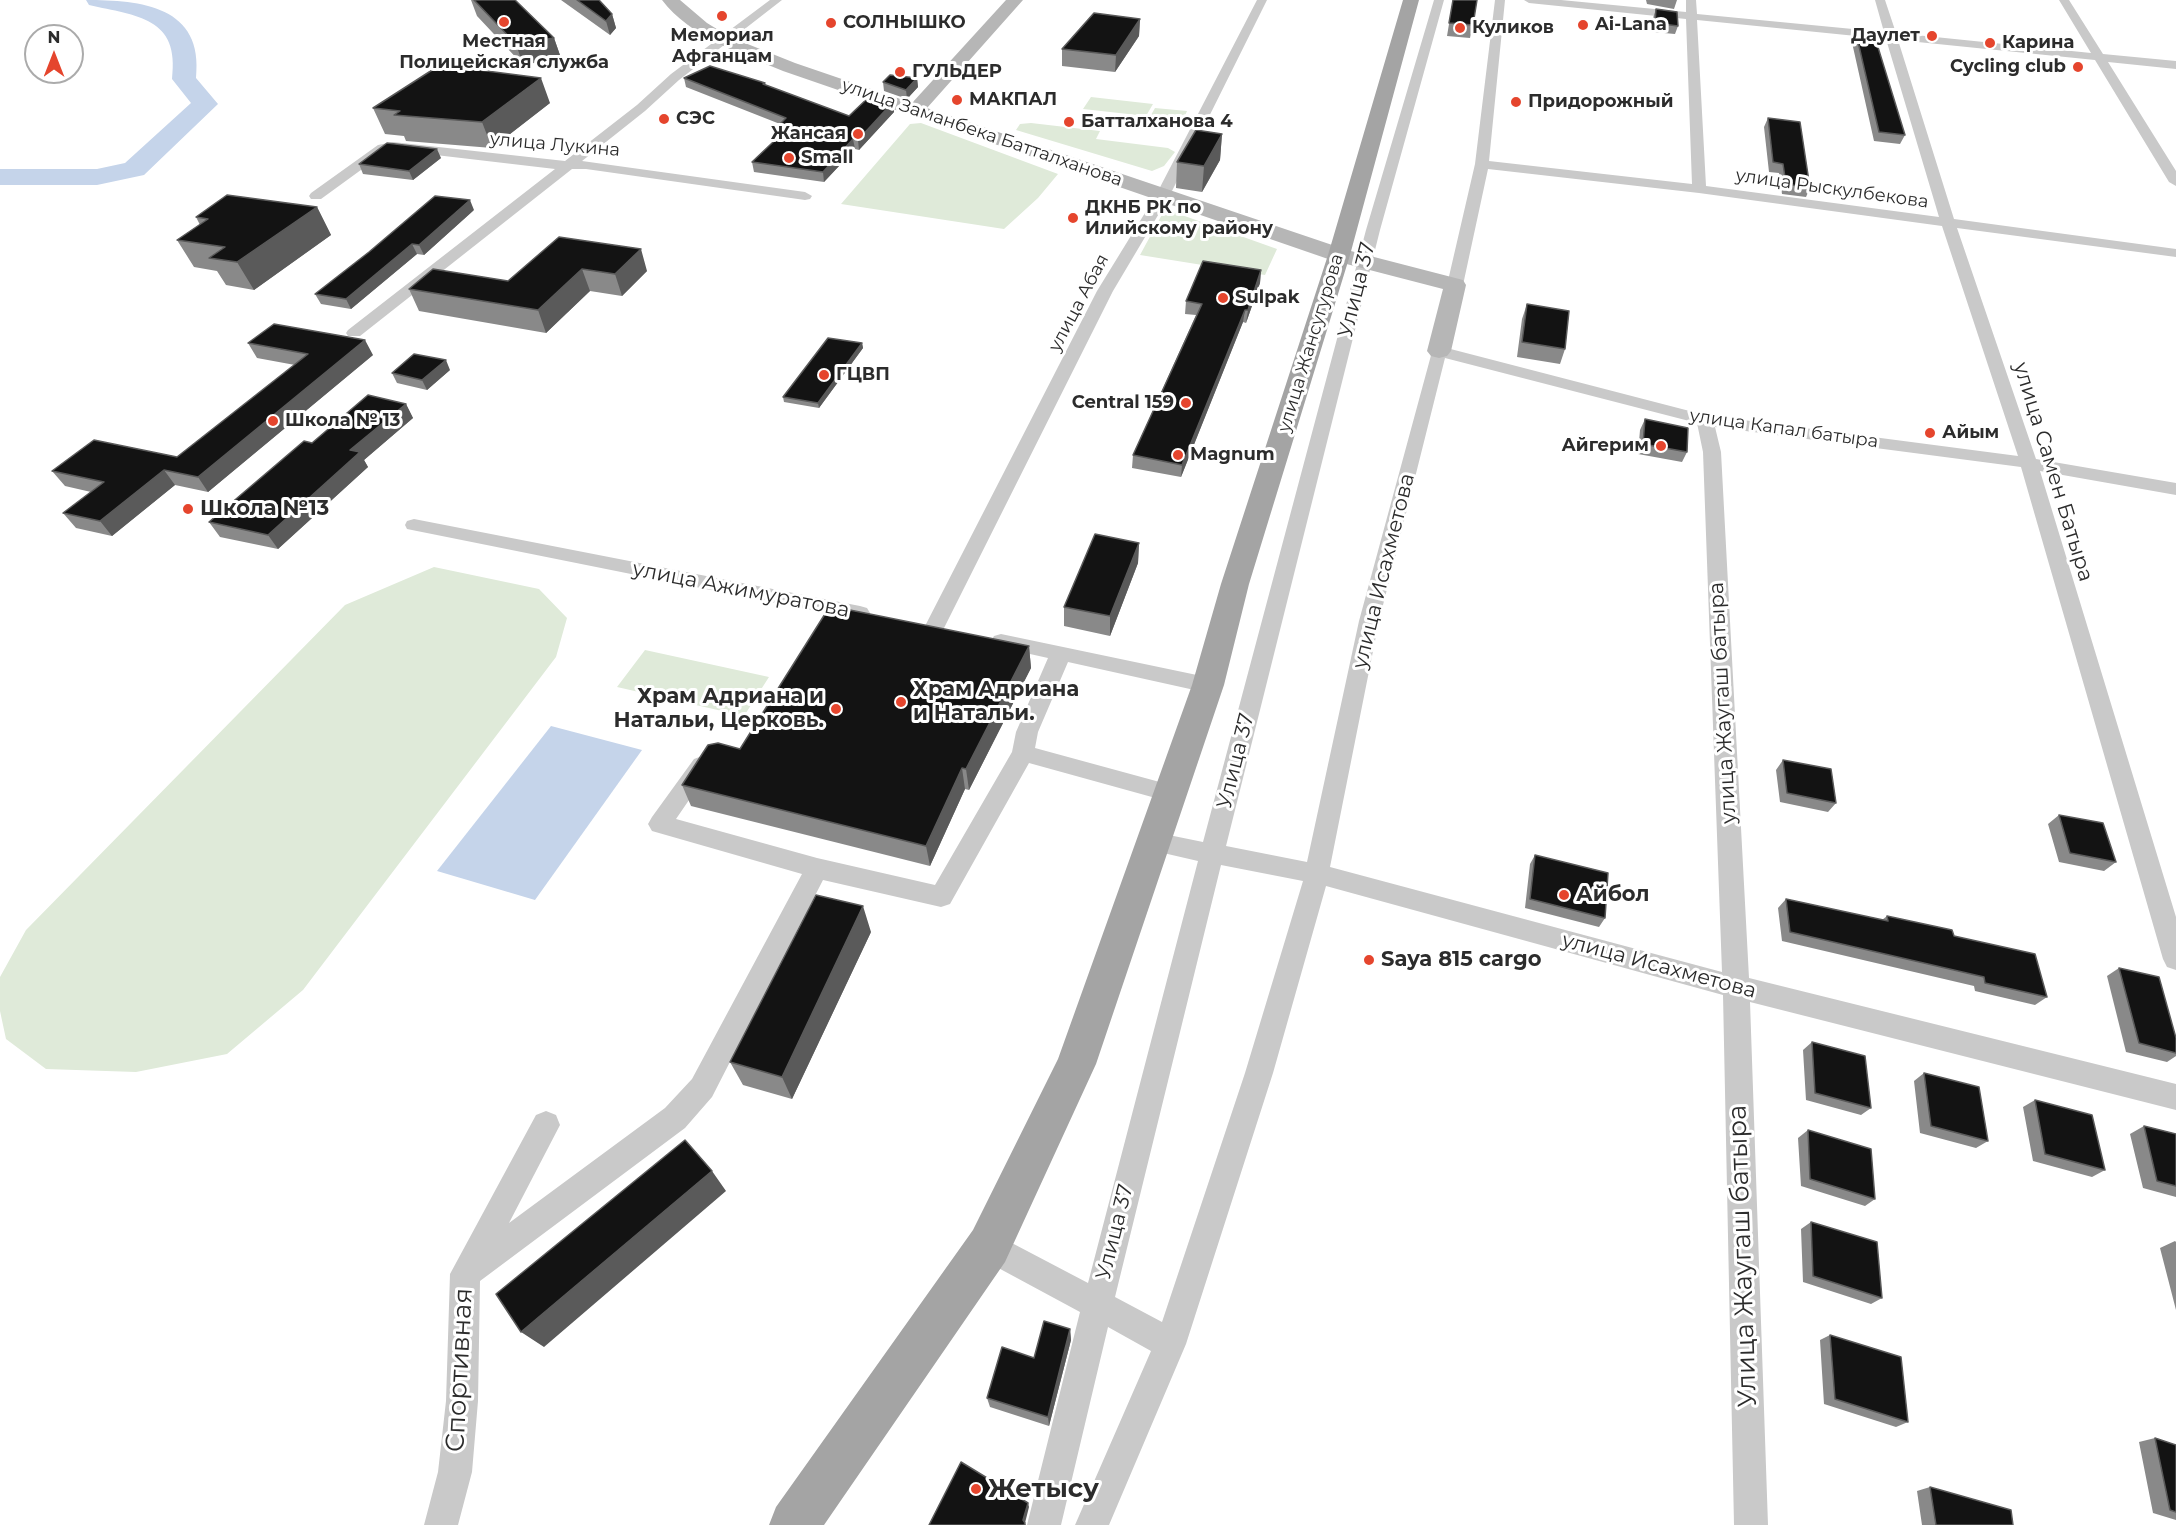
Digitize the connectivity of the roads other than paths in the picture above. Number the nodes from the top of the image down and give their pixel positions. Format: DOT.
graph roads {
  1 [pos="670,0"];
  2 [pos="777,0"];
  3 [pos="1015,0"];
  4 [pos="1262,0"];
  5 [pos="1411,0"];
  6 [pos="1439,0"];
  7 [pos="1500,0"];
  8 [pos="1529,0"];
  9 [pos="1691,0"];
  10 [pos="1880,0"];
  11 [pos="2064,0"];
  12 [pos="1692,16"];
  13 [pos="1892,35"];
  14 [pos="724,41"];
  15 [pos="2101,57"];
  16 [pos="2176,65"];
  17 [pos="915,111"];
  18 [pos="1482,164"];
  19 [pos="568,165"];
  20 [pos="2176,182"];
  21 [pos="1699,189"];
  22 [pos="1163,195"];
  23 [pos="316,196"];
  24 [pos="805,196"];
  25 [pos="1948,224"];
  26 [pos="2176,253"];
  27 [pos="1340,255"];
  28 [pos="1455,285"];
  29 [pos="354,333"];
  30 [pos="1439,351"];
  31 [pos="1705,420"];
  32 [pos="2029,463"];
  33 [pos="2176,489"];
  34 [pos="414,525"];
  35 [pos="833,607"];
  36 [pos="878,616"];
  37 [pos="912,623"];
  38 [pos="821,627"];
  39 [pos="934,628"];
  40 [pos="957,632"];
  41 [pos="980,637"];
  42 [pos="1061,653"];
  43 [pos="1208,685"];
  44 [pos="1023,753"];
  45 [pos="725,754"];
  46 [pos="1170,793"];
  47 [pos="1154,842"];
  48 [pos="817,868"];
  49 [pos="1317,874"];
  50 [pos="2176,959"];
  51 [pos="1736,987"];
  52 [pos="2176,1096"];
  53 [pos="546,1125"];
  54 [pos="989,1246"];
  55 [pos="465,1274"];
  56 [pos="1170,1344"];
  57 [pos="441,1525"];
  58 [pos="794,1525"];
  59 [pos="1044,1525"];
  60 [pos="1092,1525"];
  61 [pos="1751,1525"];
  1 -- 14 [label="main road, улица Заманбека Батталханова"];
  2 -- 14 [label="street"];
  3 -- 17 [label="main road"];
  4 -- 22 [label="street, улица Абая"];
  5 -- 27 [label="main road, улица Жансугурова"];
  6 -- 59 [label="street, Улица 37"];
  7 -- 18 [label="street"];
  8 -- 12 [label="street"];
  9 -- 12 [label="street"];
  10 -- 13 [label="street, улица Самен Батыра"];
  11 -- 15 [label="street"];
  12 -- 13 [label="street"];
  12 -- 21 [label="street"];
  13 -- 15 [label="street"];
  13 -- 25 [label="street, улица Самен Батыра"];
  14 -- 17 [label="main road, улица Заманбека Батталханова"];
  14 -- 19 [label="street"];
  15 -- 16 [label="street"];
  15 -- 20 [label="street"];
  17 -- 22 [label="main road, улица Заманбека Батталханова"];
  18 -- 21 [label="street, улица Рыскулбекова"];
  18 -- 28 [label="street"];
  19 -- 23 [label="street, улица Лукина"];
  19 -- 24 [label="street, улица Лукина"];
  19 -- 29 [label="street"];
  21 -- 25 [label="street, улица Рыскулбекова"];
  22 -- 27 [label="main road, улица Заманбека Батталханова"];
  22 -- 39 [label="street, улица Абая"];
  25 -- 26 [label="street, улица Рыскулбекова"];
  25 -- 32 [label="street, улица Самен Батыра"];
  27 -- 28 [label="main road"];
  27 -- 43 [label="main road, улица Жансугурова"];
  28 -- 30 [label="main road"];
  30 -- 31 [label="street, улица Капал батыра"];
  30 -- 49 [label="street, улица Исахметова"];
  31 -- 32 [label="street, улица Капал батыра"];
  31 -- 51 [label="street, улица Жаугаш батыра"];
  32 -- 33 [label="street, улица Капал батыра"];
  32 -- 50 [label="street, улица Самен Батыра"];
  34 -- 35 [label="street, улица Ажимуратова"];
  35 -- 36 [label="street, улица Ажимуратова"];
  35 -- 38 [label="street"];
  37 -- 39 [label="street"];
  39 -- 40 [label="street"];
  41 -- 42 [label="street"];
  42 -- 43 [label="street"];
  42 -- 44 [label="street"];
  43 -- 46 [label="main road, улица Жансугурова"];
  44 -- 46 [label="street"];
  44 -- 48 [label="street"];
  45 -- 48 [label="street"];
  46 -- 47 [label="main road, улица Жансугурова"];
  47 -- 49 [label="street"];
  47 -- 54 [label="main road, улица Жансугурова"];
  48 -- 55 [label="street"];
  49 -- 51 [label="street, улица Исахметова"];
  49 -- 56 [label="street"];
  51 -- 52 [label="street, улица Исахметова"];
  51 -- 61 [label="street, Улица Жаугаш батыра"];
  53 -- 55 [label="street, Спортивная"];
  54 -- 56 [label="street"];
  54 -- 58 [label="main road, улица Жансугурова"];
  55 -- 57 [label="street, Спортивная"];
  56 -- 60 [label="street"];
}
